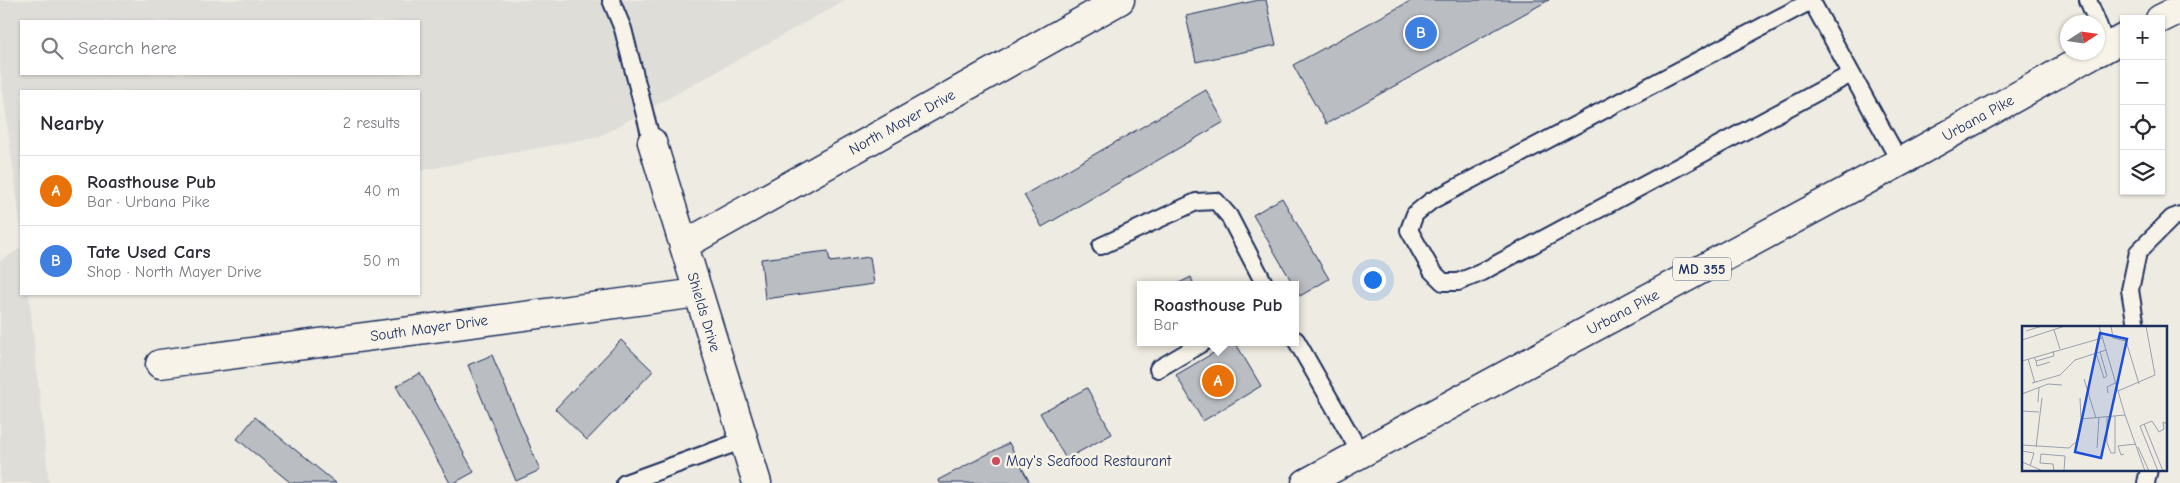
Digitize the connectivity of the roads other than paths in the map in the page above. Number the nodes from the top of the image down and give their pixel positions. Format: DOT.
graph roads {
  1 [pos="610,0"];
  2 [pos="1120,0"];
  3 [pos="1811,0"];
  4 [pos="2088,0"];
  5 [pos="2180,8"];
  6 [pos="2094,15"];
  7 [pos="2165,16"];
  8 [pos="2068,60"];
  9 [pos="1851,74"];
  10 [pos="652,142"];
  11 [pos="1900,162"];
  12 [pos="2180,215"];
  13 [pos="684,245"];
  14 [pos="1101,246"];
  15 [pos="1263,281"];
  16 [pos="698,293"];
  17 [pos="2136,326"];
  18 [pos="1299,345"];
  19 [pos="1197,346"];
  20 [pos="160,364"];
  21 [pos="1158,369"];
  22 [pos="744,440"];
  23 [pos="1360,454"];
  24 [pos="2149,470"];
  25 [pos="625,483"];
  26 [pos="757,483"];
  27 [pos="1306,483"];
  28 [pos="2146,483"];
  1 -- 10 [label="lane"];
  2 -- 13 [label="street, North Mayer Drive"];
  3 -- 9 [label="lane"];
  3 -- 9 [label="lane"];
  4 -- 6 [label="lane"];
  5 -- 7 [label="street"];
  8 -- 11 [label="street, Urbana Pike / MD 355"];
  9 -- 11 [label="lane"];
  10 -- 13 [label="street, Shields Drive"];
  11 -- 23 [label="street, Urbana Pike / MD 355"];
  12 -- 17 [label="lane"];
  13 -- 16 [label="street, Shields Drive"];
  14 -- 15 [label="lane"];
  16 -- 20 [label="street, South Mayer Drive"];
  16 -- 22 [label="street, Shields Drive"];
  18 -- 23 [label="lane"];
  19 -- 21 [label="lane"];
  22 -- 25 [label="lane"];
  22 -- 26 [label="street, Shields Drive"];
  23 -- 27 [label="street, Urbana Pike / MD 355"];
  24 -- 28 [label="lane"];
}
